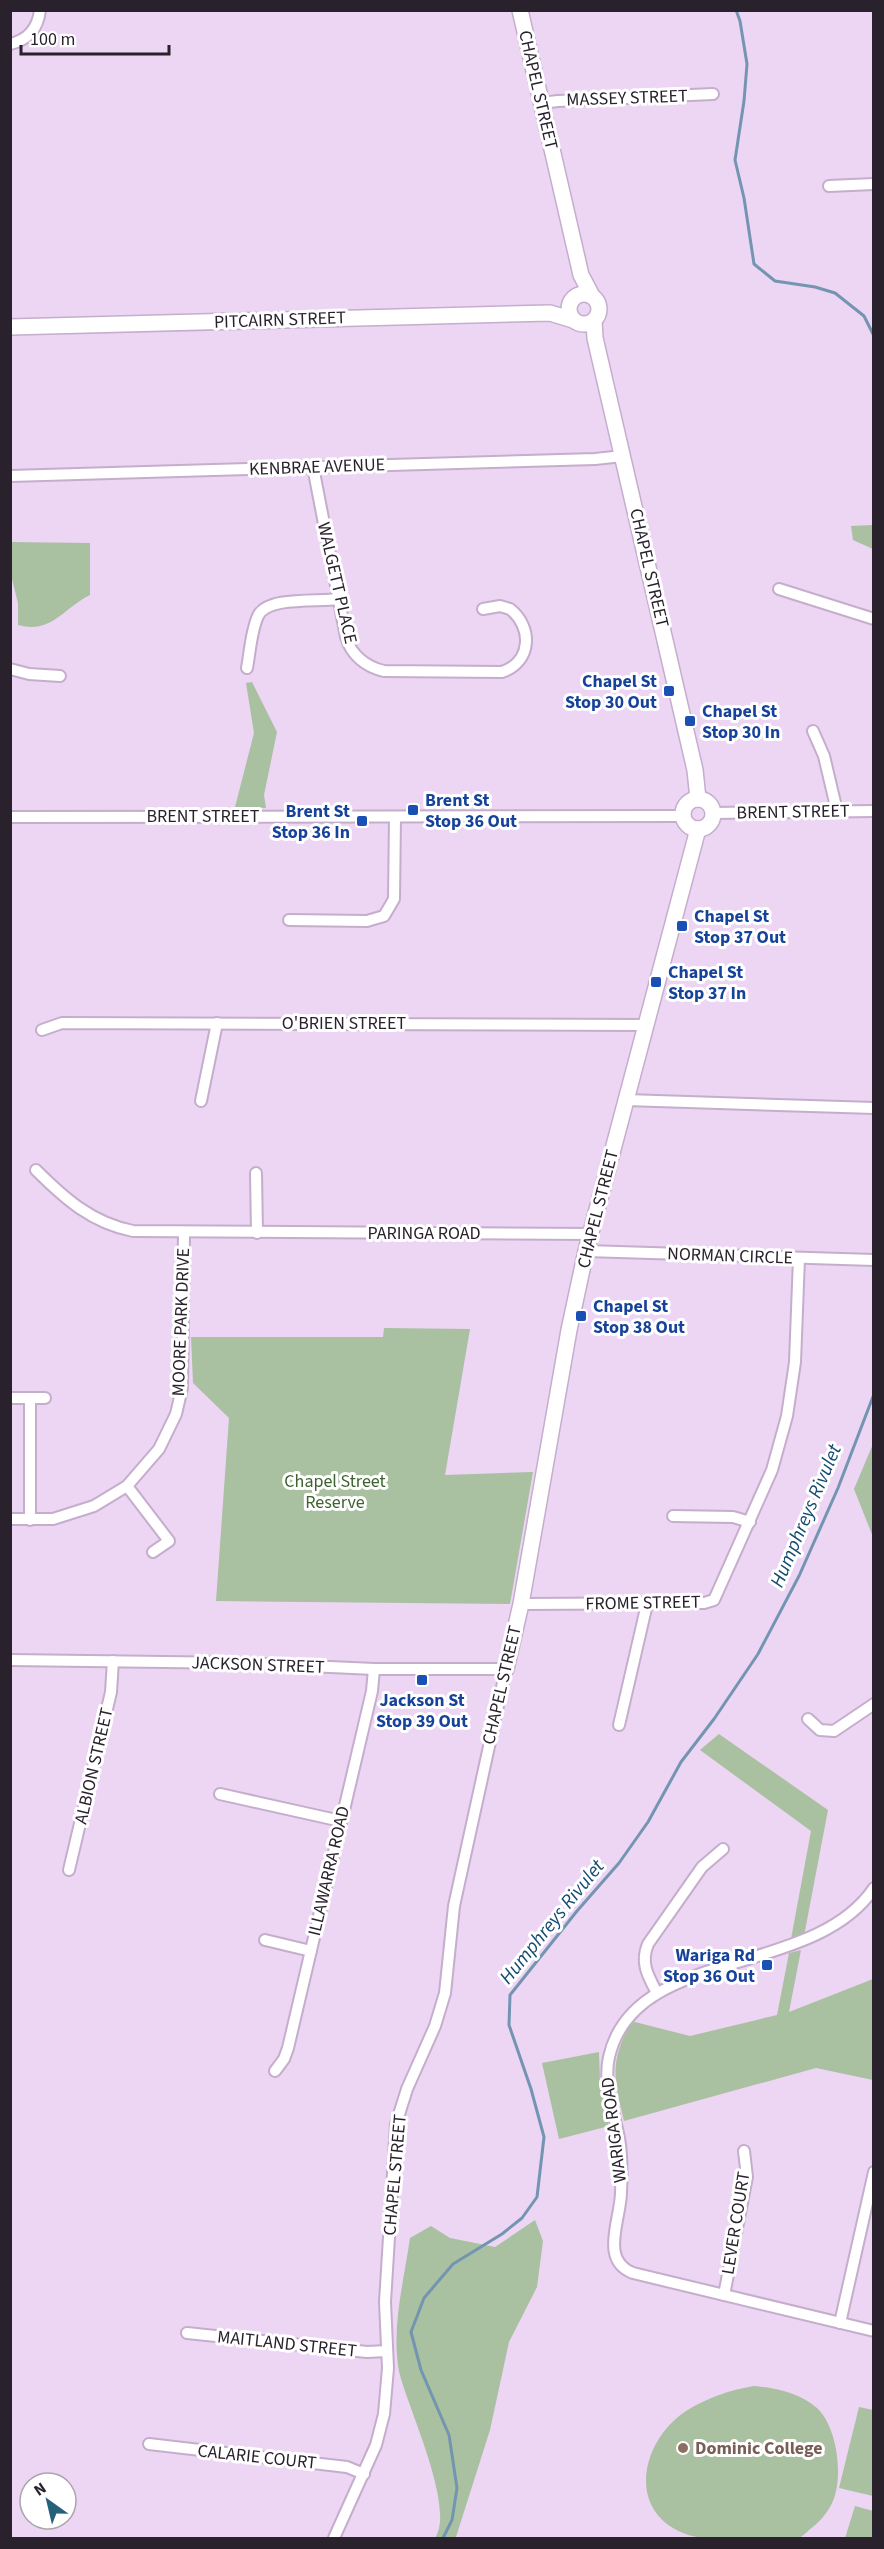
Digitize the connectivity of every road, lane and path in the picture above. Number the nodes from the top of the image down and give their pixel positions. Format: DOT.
graph roads {
  1 [pos="40,10"];
  2 [pos="520,10"];
  3 [pos="10,44"];
  4 [pos="713,94"];
  5 [pos="542,104"];
  6 [pos="873,184"];
  7 [pos="829,186"];
  8 [pos="581,275"];
  9 [pos="592,296"];
  10 [pos="573,299"];
  11 [pos="550,312"];
  12 [pos="583,321"];
  13 [pos="10,327"];
  14 [pos="622,456"];
  15 [pos="313,467"];
  16 [pos="10,476"];
  17 [pos="779,589"];
  18 [pos="338,599"];
  19 [pos="483,609"];
  20 [pos="873,619"];
  21 [pos="247,668"];
  22 [pos="10,669"];
  23 [pos="60,676"];
  24 [pos="813,731"];
  25 [pos="698,800"];
  26 [pos="837,811"];
  27 [pos="873,811"];
  28 [pos="713,813"];
  29 [pos="684,816"];
  30 [pos="10,817"];
  31 [pos="395,817"];
  32 [pos="698,829"];
  33 [pos="289,920"];
  34 [pos="217,1023"];
  35 [pos="646,1025"];
  36 [pos="42,1030"];
  37 [pos="626,1100"];
  38 [pos="201,1101"];
  39 [pos="873,1108"];
  40 [pos="36,1170"];
  41 [pos="256,1173"];
  42 [pos="184,1233"];
  43 [pos="257,1233"];
  44 [pos="591,1234"];
  45 [pos="586,1251"];
  46 [pos="799,1258"];
  47 [pos="873,1260"];
  48 [pos="10,1398"];
  49 [pos="30,1398"];
  50 [pos="45,1398"];
  51 [pos="127,1486"];
  52 [pos="674,1516"];
  53 [pos="10,1519"];
  54 [pos="30,1520"];
  55 [pos="750,1521"];
  56 [pos="153,1552"];
  57 [pos="521,1604"];
  58 [pos="647,1604"];
  59 [pos="10,1660"];
  60 [pos="113,1661"];
  61 [pos="374,1669"];
  62 [pos="506,1669"];
  63 [pos="873,1704"];
  64 [pos="808,1719"];
  65 [pos="619,1725"];
  66 [pos="220,1794"];
  67 [pos="341,1821"];
  68 [pos="723,1849"];
  69 [pos="69,1870"];
  70 [pos="873,1888"];
  71 [pos="265,1940"];
  72 [pos="310,1951"];
  73 [pos="657,1993"];
  74 [pos="275,2071"];
  75 [pos="744,2151"];
  76 [pos="873,2172"];
  77 [pos="724,2295"];
  78 [pos="840,2324"];
  79 [pos="873,2331"];
  80 [pos="187,2333"];
  81 [pos="387,2351"];
  82 [pos="149,2444"];
  83 [pos="364,2474"];
  84 [pos="334,2538"];
  1 -- 3 [label="street"];
  2 -- 5 [label="street, CHAPEL STREET"];
  4 -- 5 [label="street, MASSEY STREET"];
  5 -- 8 [label="street, CHAPEL STREET"];
  6 -- 7 [label="street"];
  8 -- 9 [label="street, CHAPEL STREET"];
  8 -- 10 [label="street"];
  9 -- 10 [label="street"];
  9 -- 12 [label="street"];
  10 -- 11 [label="street, PITCAIRN STREET"];
  10 -- 12 [label="street"];
  11 -- 12 [label="street, PITCAIRN STREET"];
  11 -- 13 [label="street, PITCAIRN STREET"];
  12 -- 14 [label="street, CHAPEL STREET"];
  14 -- 15 [label="street, KENBRAE AVENUE"];
  14 -- 25 [label="street, CHAPEL STREET"];
  15 -- 16 [label="street, KENBRAE AVENUE"];
  15 -- 18 [label="street, WALGETT PLACE"];
  17 -- 20 [label="street"];
  18 -- 19 [label="street, WALGETT PLACE"];
  18 -- 21 [label="street"];
  22 -- 23 [label="street"];
  24 -- 26 [label="street"];
  25 -- 28 [label="street"];
  25 -- 29 [label="street"];
  26 -- 27 [label="street, BRENT STREET"];
  26 -- 28 [label="street, BRENT STREET"];
  28 -- 32 [label="street"];
  29 -- 31 [label="street, BRENT STREET"];
  29 -- 32 [label="street"];
  30 -- 31 [label="street, BRENT STREET"];
  31 -- 33 [label="street"];
  32 -- 35 [label="street, CHAPEL STREET"];
  34 -- 35 [label="street, O'BRIEN STREET"];
  34 -- 36 [label="street, O'BRIEN STREET"];
  34 -- 38 [label="street"];
  35 -- 37 [label="street, CHAPEL STREET"];
  37 -- 39 [label="street"];
  37 -- 44 [label="street, CHAPEL STREET"];
  40 -- 42 [label="street, PARINGA ROAD"];
  41 -- 43 [label="street"];
  42 -- 43 [label="street, PARINGA ROAD"];
  42 -- 51 [label="street, MOORE PARK DRIVE"];
  43 -- 44 [label="street, PARINGA ROAD"];
  44 -- 45 [label="street, CHAPEL STREET"];
  45 -- 46 [label="street, NORMAN CIRCLE"];
  45 -- 57 [label="street, CHAPEL STREET"];
  46 -- 47 [label="street, NORMAN CIRCLE"];
  46 -- 55 [label="street, FROME STREET"];
  48 -- 49 [label="street"];
  49 -- 50 [label="street"];
  49 -- 54 [label="street"];
  51 -- 54 [label="street, MOORE PARK DRIVE"];
  51 -- 56 [label="street"];
  52 -- 55 [label="street"];
  53 -- 54 [label="street, MOORE PARK DRIVE"];
  55 -- 58 [label="street, FROME STREET"];
  57 -- 58 [label="street, FROME STREET"];
  57 -- 62 [label="street, CHAPEL STREET"];
  58 -- 65 [label="street"];
  59 -- 60 [label="street, JACKSON STREET"];
  60 -- 61 [label="street, JACKSON STREET"];
  60 -- 69 [label="street, ALBION STREET"];
  61 -- 62 [label="street, JACKSON STREET"];
  61 -- 67 [label="street, ILLAWARRA ROAD"];
  62 -- 81 [label="street, CHAPEL STREET"];
  63 -- 64 [label="street"];
  66 -- 67 [label="street"];
  67 -- 72 [label="street, ILLAWARRA ROAD"];
  68 -- 73 [label="street"];
  70 -- 73 [label="street, WARIGA ROAD"];
  71 -- 72 [label="street"];
  72 -- 74 [label="street, ILLAWARRA ROAD"];
  73 -- 77 [label="street, WARIGA ROAD"];
  75 -- 77 [label="street, LEVER COURT"];
  76 -- 78 [label="street"];
  77 -- 78 [label="street, WARIGA ROAD"];
  78 -- 79 [label="street, WARIGA ROAD"];
  80 -- 81 [label="street, MAITLAND STREET"];
  81 -- 83 [label="street, CHAPEL STREET"];
  82 -- 83 [label="street, CALARIE COURT"];
  83 -- 84 [label="street, CHAPEL STREET"];
}
